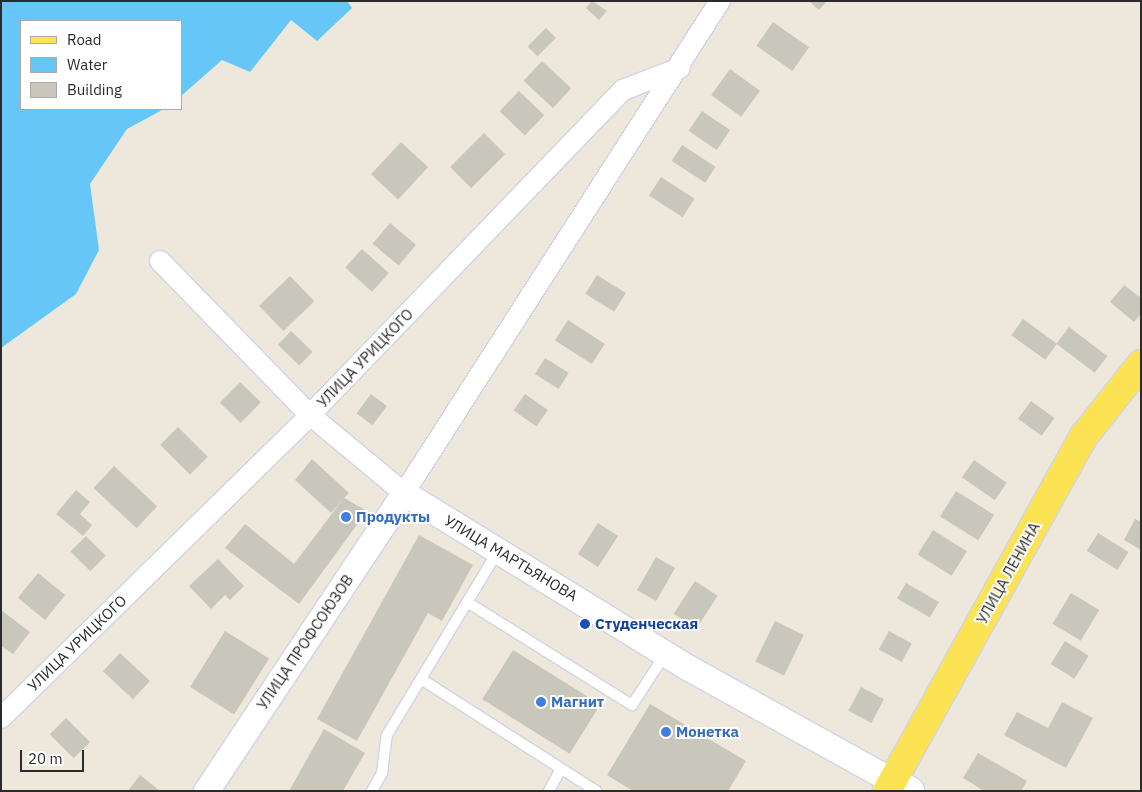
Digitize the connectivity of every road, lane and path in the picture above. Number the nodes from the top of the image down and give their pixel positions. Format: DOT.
graph roads {
  1 [pos="720,1"];
  2 [pos="680,68"];
  3 [pos="160,260"];
  4 [pos="1141,364"];
  5 [pos="310,415"];
  6 [pos="404,493"];
  7 [pos="498,551"];
  8 [pos="467,602"];
  9 [pos="666,653"];
  10 [pos="421,679"];
  11 [pos="1,718"];
  12 [pos="560,770"];
  13 [pos="897,787"];
  14 [pos="206,791"];
  15 [pos="372,791"];
  16 [pos="549,791"];
  17 [pos="596,791"];
  1 -- 2 [label="street"];
  2 -- 5 [label="street, УЛИЦА УРИЦКОГО"];
  2 -- 6 [label="street"];
  3 -- 5 [label="street, УЛИЦА МАРТЬЯНОВА"];
  4 -- 13 [label="main road, УЛИЦА ЛЕНИНА"];
  5 -- 6 [label="street, УЛИЦА МАРТЬЯНОВА"];
  5 -- 11 [label="street, УЛИЦА УРИЦКОГО"];
  6 -- 7 [label="street, УЛИЦА МАРТЬЯНОВА"];
  6 -- 14 [label="street, УЛИЦА ПРОФСОЮЗОВ"];
  7 -- 8 [label="lane"];
  7 -- 9 [label="street, УЛИЦА МАРТЬЯНОВА"];
  8 -- 9 [label="lane"];
  8 -- 10 [label="lane"];
  9 -- 13 [label="street, УЛИЦА МАРТЬЯНОВА"];
  10 -- 12 [label="lane"];
  10 -- 15 [label="lane"];
  12 -- 16 [label="lane"];
  12 -- 17 [label="lane"];
}
